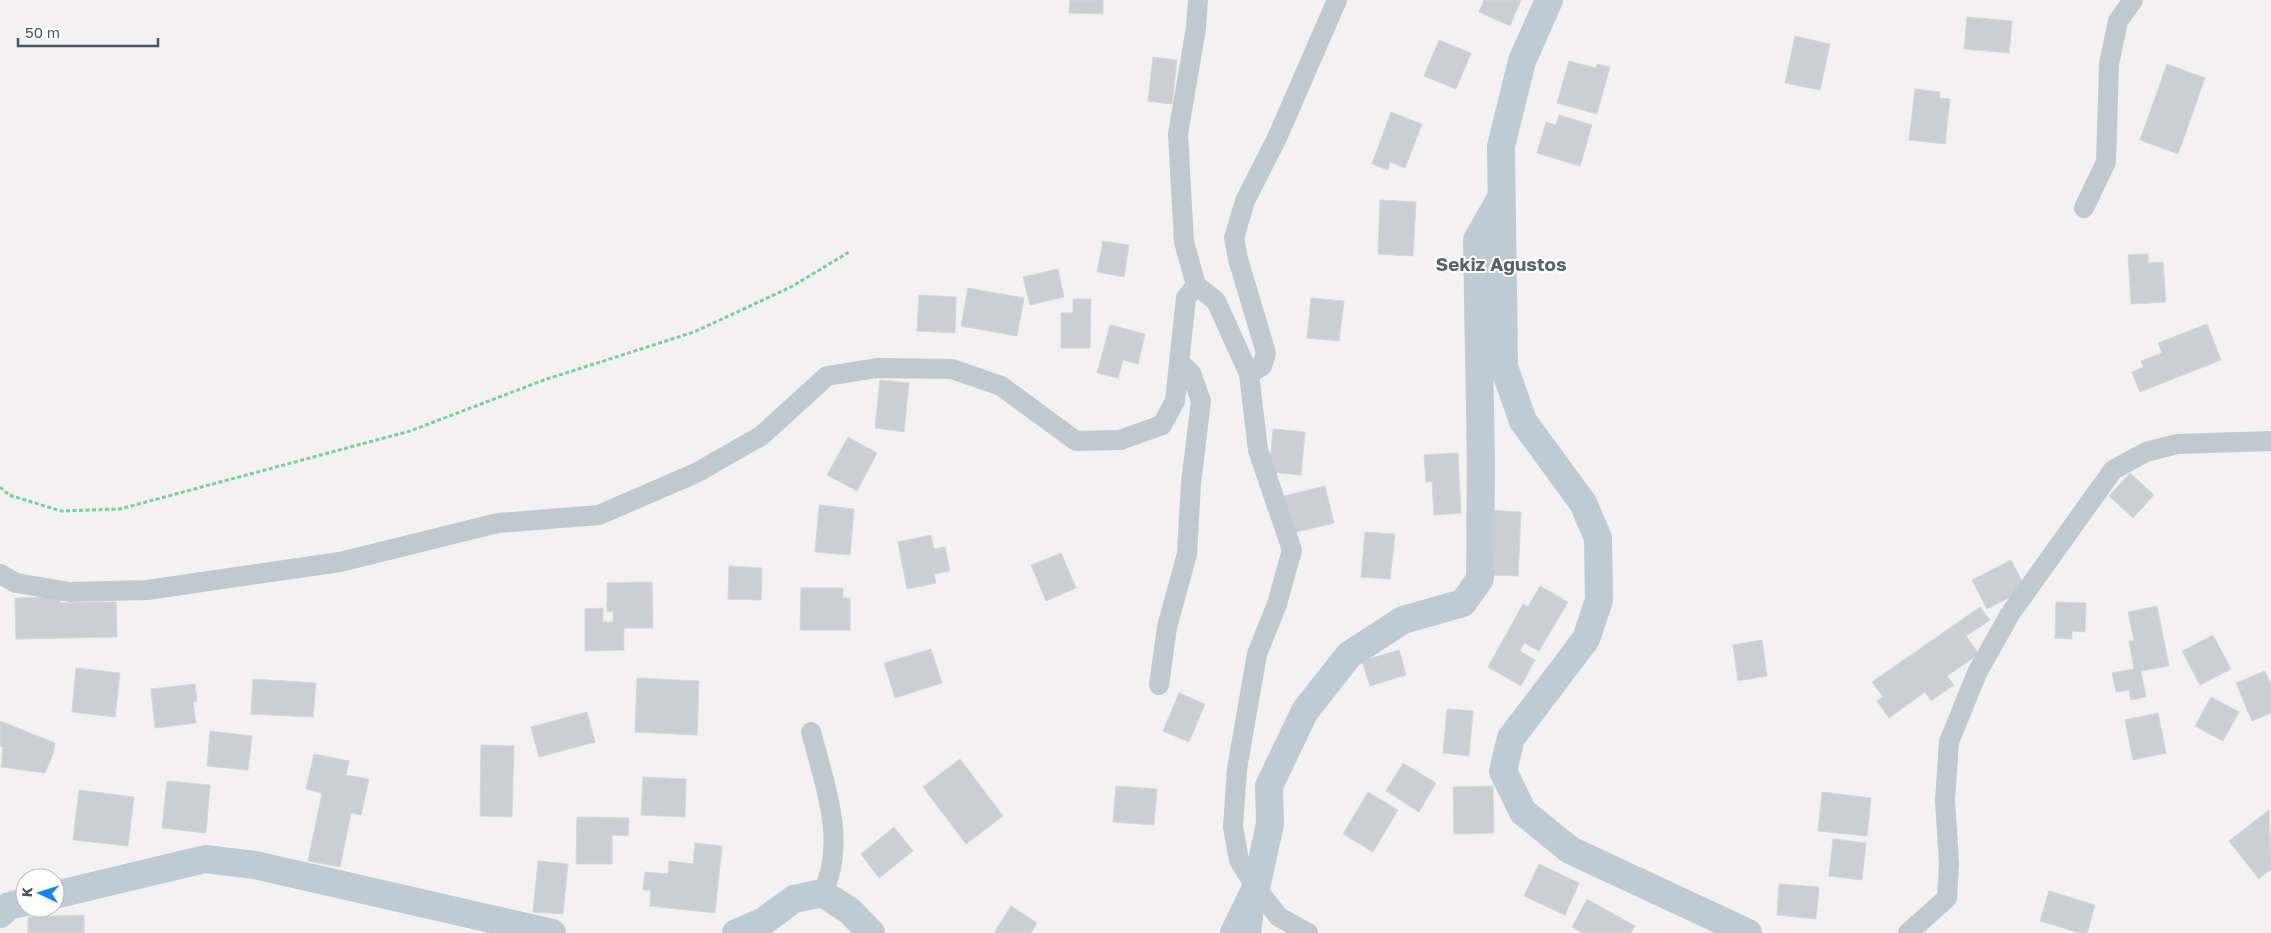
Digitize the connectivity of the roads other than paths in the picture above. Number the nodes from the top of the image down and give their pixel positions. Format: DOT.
graph roads {
  1 [pos="1198,0"];
  2 [pos="1337,0"];
  3 [pos="1549,0"];
  4 [pos="2133,0"];
  5 [pos="1501,197"];
  6 [pos="2084,208"];
  7 [pos="1196,285"];
  8 [pos="1179,362"];
  9 [pos="1249,374"];
  10 [pos="2271,441"];
  11 [pos="0,574"];
  12 [pos="1159,686"];
  13 [pos="810,732"];
  14 [pos="1256,888"];
  15 [pos="65,893"];
  16 [pos="822,893"];
  17 [pos="1278,925"];
  18 [pos="552,933"];
  19 [pos="736,933"];
  20 [pos="871,933"];
  21 [pos="1234,933"];
  22 [pos="1251,933"];
  23 [pos="1308,933"];
  24 [pos="1748,933"];
  25 [pos="1908,933"];
  1 -- 7 [label="street"];
  2 -- 9 [label="street"];
  3 -- 5 [label="street"];
  4 -- 6 [label="street"];
  5 -- 14 [label="street"];
  5 -- 24 [label="street"];
  7 -- 8 [label="street"];
  7 -- 9 [label="street"];
  8 -- 11 [label="street"];
  8 -- 12 [label="street"];
  9 -- 14 [label="street"];
  10 -- 25 [label="street"];
  13 -- 16 [label="street"];
  14 -- 17 [label="street"];
  14 -- 21 [label="street"];
  14 -- 22 [label="street"];
  15 -- 18 [label="street"];
  16 -- 19 [label="street"];
  16 -- 20 [label="street"];
  17 -- 23 [label="street"];
}
